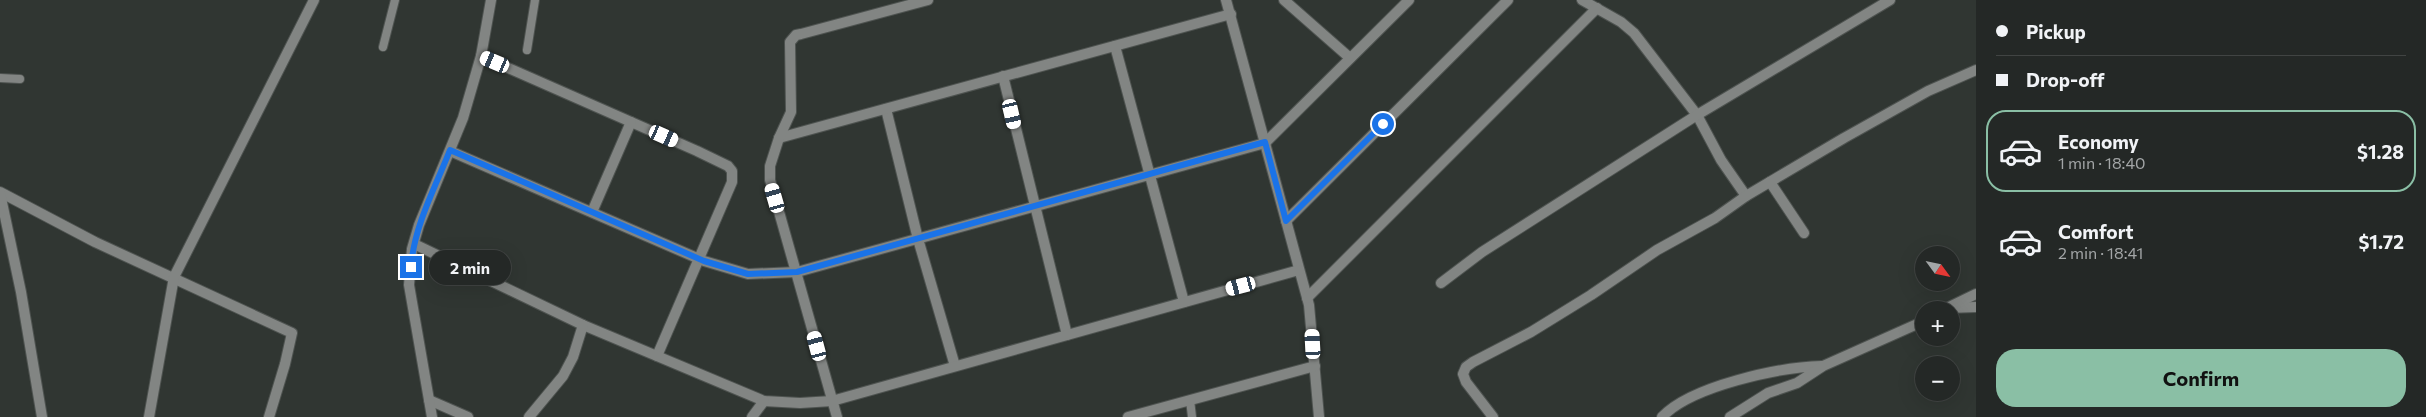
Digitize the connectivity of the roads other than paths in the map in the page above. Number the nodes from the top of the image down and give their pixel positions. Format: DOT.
graph roads {
  1 [pos="314,0"];
  2 [pos="395,0"];
  3 [pos="491,0"];
  4 [pos="535,0"];
  5 [pos="928,0"];
  6 [pos="1226,0"];
  7 [pos="1284,0"];
  8 [pos="1409,0"];
  9 [pos="1508,0"];
  10 [pos="1582,0"];
  11 [pos="1890,0"];
  12 [pos="1596,8"];
  13 [pos="1231,14"];
  14 [pos="1115,46"];
  15 [pos="383,47"];
  16 [pos="527,50"];
  17 [pos="481,56"];
  18 [pos="1350,58"];
  19 [pos="1976,70"];
  20 [pos="1003,76"];
  21 [pos="0,78"];
  22 [pos="20,79"];
  23 [pos="886,109"];
  24 [pos="1697,115"];
  25 [pos="631,122"];
  26 [pos="779,138"];
  27 [pos="1265,142"];
  28 [pos="450,150"];
  29 [pos="1150,174"];
  30 [pos="1770,182"];
  31 [pos="0,193"];
  32 [pos="1746,196"];
  33 [pos="1034,206"];
  34 [pos="592,212"];
  35 [pos="2,215"];
  36 [pos="1286,221"];
  37 [pos="1804,232"];
  38 [pos="918,239"];
  39 [pos="414,244"];
  40 [pos="700,259"];
  41 [pos="1299,270"];
  42 [pos="797,272"];
  43 [pos="174,277"];
  44 [pos="1441,283"];
  45 [pos="1976,294"];
  46 [pos="1307,298"];
  47 [pos="1184,302"];
  48 [pos="1960,302"];
  49 [pos="1976,307"];
  50 [pos="1960,308"];
  51 [pos="583,325"];
  52 [pos="1915,325"];
  53 [pos="1067,335"];
  54 [pos="657,356"];
  55 [pos="954,366"];
  56 [pos="1315,366"];
  57 [pos="1823,366"];
  58 [pos="429,400"];
  59 [pos="832,400"];
  60 [pos="1190,400"];
  61 [pos="764,401"];
  62 [pos="42,417"];
  63 [pos="149,417"];
  64 [pos="269,417"];
  65 [pos="432,417"];
  66 [pos="468,417"];
  67 [pos="529,417"];
  68 [pos="752,417"];
  69 [pos="837,417"];
  70 [pos="1128,417"];
  71 [pos="1192,417"];
  72 [pos="1319,417"];
  73 [pos="1493,417"];
  74 [pos="1662,417"];
  75 [pos="1730,417"];
  1 -- 43 [label="street"];
  2 -- 15 [label="lane"];
  3 -- 17 [label="street"];
  4 -- 16 [label="lane"];
  5 -- 26 [label="street"];
  6 -- 13 [label="street"];
  7 -- 18 [label="street"];
  8 -- 18 [label="street"];
  9 -- 36 [label="street"];
  10 -- 12 [label="street"];
  11 -- 24 [label="street"];
  12 -- 24 [label="street"];
  12 -- 46 [label="street"];
  13 -- 14 [label="street"];
  13 -- 27 [label="street"];
  14 -- 20 [label="street"];
  14 -- 29 [label="street"];
  17 -- 25 [label="street"];
  17 -- 28 [label="street"];
  18 -- 27 [label="street"];
  19 -- 30 [label="street"];
  20 -- 23 [label="street"];
  20 -- 33 [label="street"];
  21 -- 22 [label="lane"];
  23 -- 26 [label="street"];
  23 -- 38 [label="street"];
  24 -- 32 [label="street"];
  24 -- 44 [label="street"];
  25 -- 34 [label="street"];
  25 -- 40 [label="street"];
  26 -- 42 [label="street"];
  27 -- 29 [label="street"];
  27 -- 36 [label="street"];
  28 -- 34 [label="street"];
  28 -- 39 [label="street"];
  29 -- 33 [label="street"];
  29 -- 47 [label="street"];
  30 -- 32 [label="street"];
  30 -- 37 [label="street"];
  31 -- 35 [label="street"];
  31 -- 43 [label="street"];
  32 -- 73 [label="street"];
  33 -- 38 [label="street"];
  33 -- 53 [label="street"];
  34 -- 40 [label="street"];
  35 -- 62 [label="street"];
  36 -- 41 [label="street"];
  38 -- 42 [label="street"];
  38 -- 55 [label="street"];
  39 -- 51 [label="street"];
  39 -- 58 [label="street"];
  40 -- 42 [label="street"];
  40 -- 54 [label="street"];
  41 -- 46 [label="street"];
  41 -- 47 [label="street"];
  42 -- 59 [label="street"];
  43 -- 63 [label="street"];
  43 -- 64 [label="street"];
  45 -- 48 [label="street"];
  46 -- 56 [label="street"];
  47 -- 53 [label="street"];
  49 -- 50 [label="street"];
  51 -- 54 [label="street"];
  51 -- 67 [label="street"];
  52 -- 57 [label="street"];
  53 -- 55 [label="street"];
  54 -- 61 [label="street"];
  55 -- 59 [label="street"];
  56 -- 60 [label="street"];
  56 -- 72 [label="street"];
  57 -- 74 [label="street"];
  57 -- 75 [label="street"];
  58 -- 65 [label="street"];
  58 -- 66 [label="street"];
  59 -- 61 [label="street"];
  59 -- 69 [label="street"];
  60 -- 70 [label="street"];
  60 -- 71 [label="lane"];
  61 -- 68 [label="street"];
}
